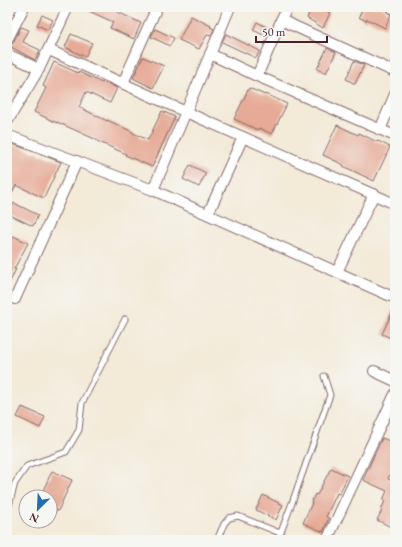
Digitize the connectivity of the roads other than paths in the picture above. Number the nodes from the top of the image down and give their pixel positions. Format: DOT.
graph roads {
  1 [pos="24,7"];
  2 [pos="68,7"];
  3 [pos="157,7"];
  4 [pos="230,7"];
  5 [pos="287,7"];
  6 [pos="391,7"];
  7 [pos="395,9"];
  8 [pos="281,20"];
  9 [pos="7,40"];
  10 [pos="49,50"];
  11 [pos="7,54"];
  12 [pos="210,54"];
  13 [pos="39,69"];
  14 [pos="395,72"];
  15 [pos="257,76"];
  16 [pos="123,83"];
  17 [pos="395,94"];
  18 [pos="186,112"];
  19 [pos="7,122"];
  20 [pos="380,130"];
  21 [pos="7,135"];
  22 [pos="395,136"];
  23 [pos="243,137"];
  24 [pos="77,161"];
  25 [pos="153,190"];
  26 [pos="374,194"];
  27 [pos="395,204"];
  28 [pos="208,214"];
  29 [pos="337,272"];
  30 [pos="395,298"];
  31 [pos="15,299"];
  32 [pos="124,319"];
  33 [pos="374,371"];
  34 [pos="324,376"];
  35 [pos="395,381"];
  36 [pos="395,394"];
  37 [pos="7,513"];
  38 [pos="280,533"];
  39 [pos="217,540"];
  40 [pos="278,540"];
  41 [pos="327,540"];
  1 -- 9 [label="street"];
  2 -- 10 [label="street"];
  3 -- 16 [label="street"];
  4 -- 12 [label="street"];
  5 -- 8 [label="street"];
  6 -- 7 [label="street"];
  8 -- 14 [label="street"];
  8 -- 15 [label="street"];
  10 -- 13 [label="street"];
  10 -- 16 [label="street"];
  11 -- 13 [label="street"];
  12 -- 15 [label="street"];
  12 -- 18 [label="street"];
  13 -- 19 [label="street"];
  15 -- 20 [label="street"];
  16 -- 18 [label="street"];
  17 -- 20 [label="street"];
  18 -- 23 [label="street"];
  18 -- 25 [label="street"];
  20 -- 22 [label="street"];
  21 -- 24 [label="street"];
  23 -- 26 [label="street"];
  23 -- 28 [label="street"];
  24 -- 25 [label="street"];
  24 -- 31 [label="street"];
  25 -- 28 [label="street"];
  26 -- 27 [label="street"];
  26 -- 29 [label="street"];
  28 -- 29 [label="street"];
  29 -- 30 [label="street"];
  32 -- 37 [label="lane"];
  33 -- 35 [label="street"];
  34 -- 38 [label="lane"];
  36 -- 41 [label="street"];
  38 -- 39 [label="lane"];
  38 -- 40 [label="lane"];
}
